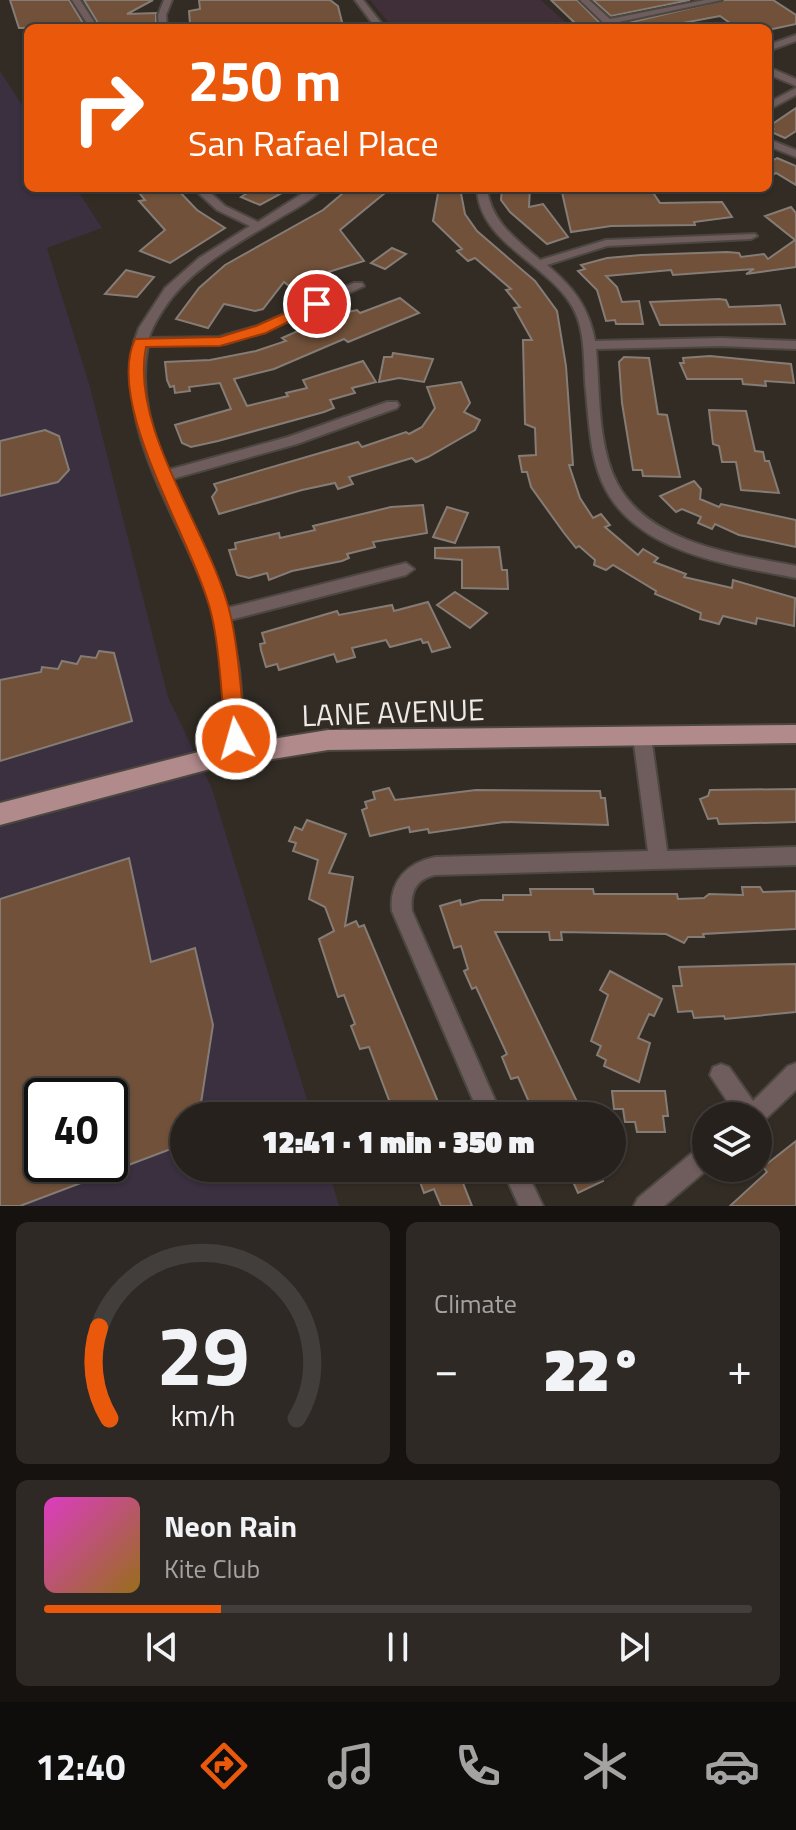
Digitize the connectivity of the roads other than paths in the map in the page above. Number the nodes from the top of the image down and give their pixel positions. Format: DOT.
graph roads {
  1 [pos="76,0"];
  2 [pos="168,0"];
  3 [pos="359,0"];
  4 [pos="584,0"];
  5 [pos="718,0"];
  6 [pos="91,24"];
  7 [pos="163,24"];
  8 [pos="378,24"];
  9 [pos="610,24"];
  10 [pos="615,24"];
  11 [pos="796,38"];
  12 [pos="772,47"];
  13 [pos="772,72"];
  14 [pos="796,83"];
  15 [pos="796,91"];
  16 [pos="772,105"];
  17 [pos="772,144"];
  18 [pos="796,154"];
  19 [pos="203,192"];
  20 [pos="312,192"];
  21 [pos="482,192"];
  22 [pos="258,226"];
  23 [pos="751,236"];
  24 [pos="542,263"];
  25 [pos="358,286"];
  26 [pos="140,342"];
  27 [pos="589,345"];
  28 [pos="796,345"];
  29 [pos="392,405"];
  30 [pos="164,476"];
  31 [pos="406,569"];
  32 [pos="796,572"];
  33 [pos="221,616"];
  34 [pos="796,734"];
  35 [pos="642,736"];
  36 [pos="238,756"];
  37 [pos="0,814"];
  38 [pos="796,856"];
  39 [pos="659,859"];
  40 [pos="796,1074"];
  41 [pos="721,1075"];
  42 [pos="485,1102"];
  43 [pos="741,1102"];
  44 [pos="767,1102"];
  45 [pos="692,1168"];
  46 [pos="520,1182"];
  47 [pos="531,1206"];
  48 [pos="646,1206"];
  1 -- 6 [label="street"];
  2 -- 7 [label="street"];
  3 -- 8 [label="street"];
  4 -- 9 [label="street"];
  5 -- 10 [label="street"];
  11 -- 12 [label="street"];
  13 -- 14 [label="street"];
  15 -- 16 [label="street"];
  17 -- 18 [label="street"];
  19 -- 22 [label="street"];
  20 -- 22 [label="street"];
  21 -- 24 [label="street"];
  22 -- 26 [label="street"];
  23 -- 24 [label="street"];
  24 -- 27 [label="street"];
  25 -- 26 [label="street"];
  26 -- 30 [label="street"];
  27 -- 28 [label="street"];
  27 -- 32 [label="street"];
  29 -- 30 [label="street"];
  30 -- 33 [label="street"];
  31 -- 33 [label="street"];
  33 -- 36 [label="street"];
  34 -- 35 [label="main road, LANE AVENUE"];
  35 -- 36 [label="main road, LANE AVENUE"];
  35 -- 39 [label="street"];
  36 -- 37 [label="main road, LANE AVENUE"];
  38 -- 39 [label="street"];
  39 -- 42 [label="street"];
  40 -- 44 [label="street"];
  41 -- 43 [label="street"];
  45 -- 48 [label="street"];
  46 -- 47 [label="street"];
}
